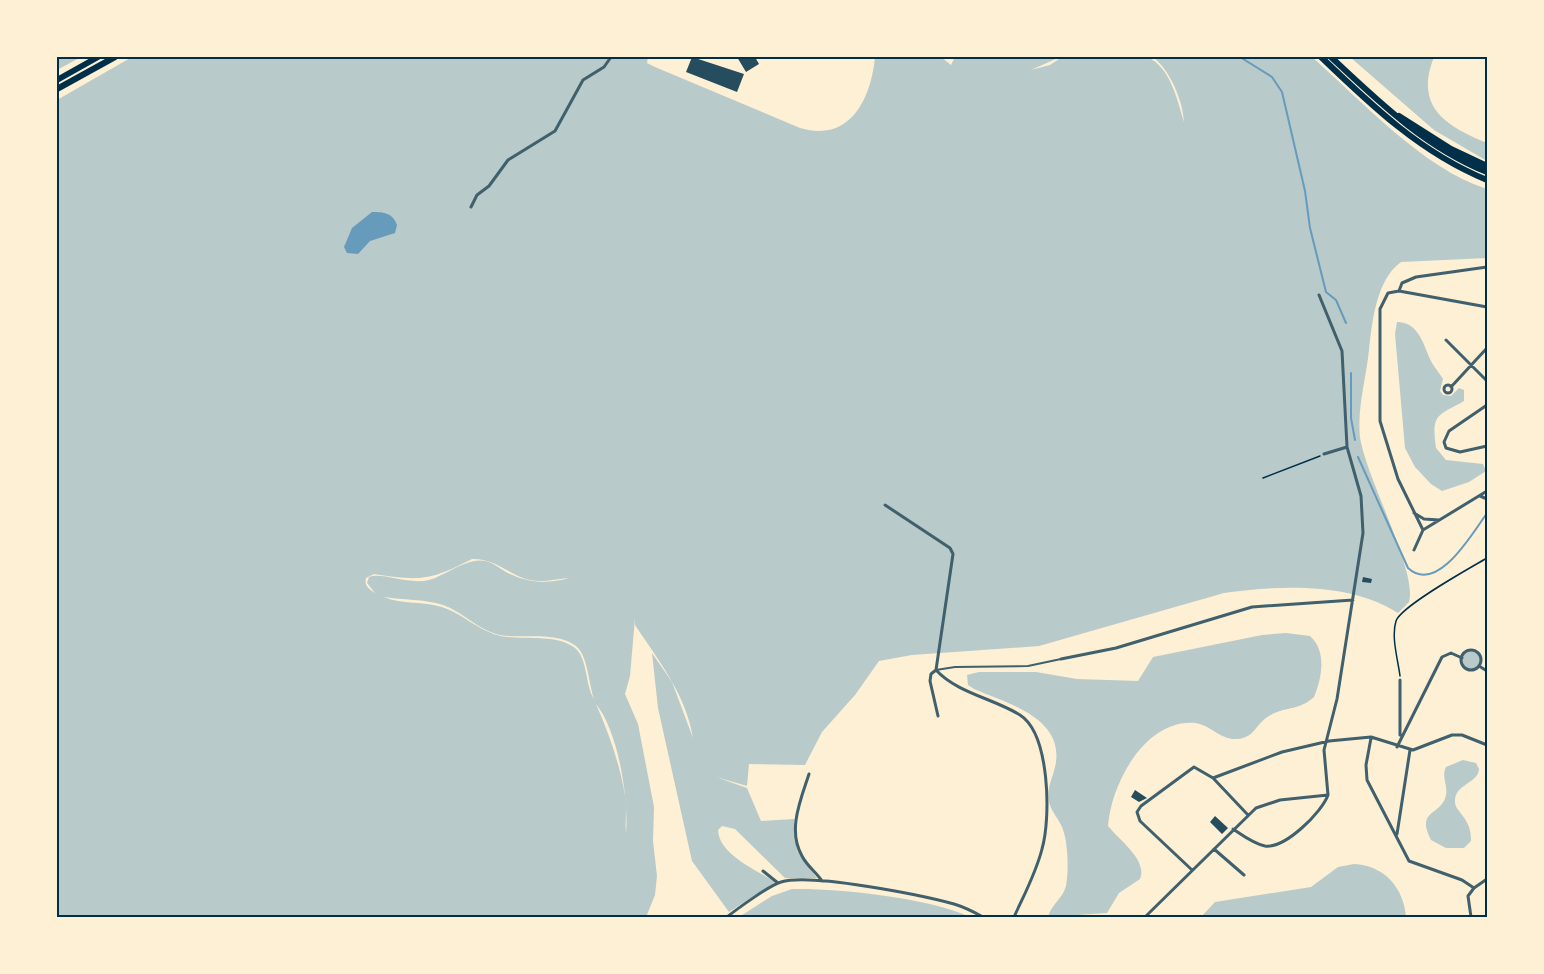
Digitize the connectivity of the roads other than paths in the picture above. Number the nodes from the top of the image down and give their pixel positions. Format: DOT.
graph roads {
  1 [pos="98,57"];
  2 [pos="115,57"];
  3 [pos="611,57"];
  4 [pos="1321,57"];
  5 [pos="1331,57"];
  6 [pos="57,80"];
  7 [pos="57,89"];
  8 [pos="1388,110"];
  9 [pos="1487,166"];
  10 [pos="1487,172"];
  11 [pos="1487,180"];
  12 [pos="471,207"];
  13 [pos="1487,267"];
  14 [pos="1399,291"];
  15 [pos="1319,295"];
  16 [pos="1487,307"];
  17 [pos="1446,340"];
  18 [pos="1487,348"];
  19 [pos="1471,365"];
  20 [pos="1487,381"];
  21 [pos="1451,387"];
  22 [pos="1487,405"];
  23 [pos="1487,446"];
  24 [pos="1347,447"];
  25 [pos="1324,454"];
  26 [pos="1487,491"];
  27 [pos="1480,496"];
  28 [pos="1486,498"];
  29 [pos="885,506"];
  30 [pos="1413,513"];
  31 [pos="1440,520"];
  32 [pos="1423,530"];
  33 [pos="1414,549"];
  34 [pos="1353,600"];
  35 [pos="1462,658"];
  36 [pos="1061,659"];
  37 [pos="1479,666"];
  38 [pos="936,670"];
  39 [pos="1487,671"];
  40 [pos="1400,680"];
  41 [pos="938,716"];
  42 [pos="1371,737"];
  43 [pos="1400,737"];
  44 [pos="1326,742"];
  45 [pos="1487,745"];
  46 [pos="1397,747"];
  47 [pos="1410,750"];
  48 [pos="809,774"];
  49 [pos="1213,778"];
  50 [pos="1328,795"];
  51 [pos="1248,815"];
  52 [pos="1233,829"];
  53 [pos="1396,835"];
  54 [pos="1214,849"];
  55 [pos="1192,870"];
  56 [pos="763,871"];
  57 [pos="1244,875"];
  58 [pos="1487,879"];
  59 [pos="822,881"];
  60 [pos="778,883"];
  61 [pos="1474,888"];
  62 [pos="727,917"];
  63 [pos="983,917"];
  64 [pos="1014,917"];
  65 [pos="1145,917"];
  66 [pos="1471,917"];
  1 -- 6 [label="highway"];
  2 -- 7 [label="highway"];
  3 -- 12 [label="street"];
  4 -- 11 [label="highway"];
  5 -- 8 [label="highway"];
  8 -- 9 [label="highway"];
  8 -- 10 [label="highway"];
  13 -- 14 [label="street"];
  14 -- 16 [label="street"];
  14 -- 30 [label="street"];
  15 -- 24 [label="street"];
  17 -- 19 [label="street"];
  18 -- 19 [label="street"];
  19 -- 20 [label="street"];
  19 -- 21 [label="street"];
  22 -- 23 [label="street"];
  24 -- 25 [label="street"];
  24 -- 34 [label="street"];
  26 -- 27 [label="street"];
  27 -- 28 [label="street"];
  27 -- 31 [label="street"];
  29 -- 38 [label="street"];
  30 -- 31 [label="street"];
  30 -- 32 [label="street"];
  31 -- 32 [label="street"];
  32 -- 33 [label="street"];
  34 -- 36 [label="street"];
  34 -- 44 [label="street"];
  35 -- 37 [label="street"];
  35 -- 37 [label="street"];
  35 -- 43 [label="street"];
  36 -- 38 [label="street"];
  37 -- 39 [label="street"];
  38 -- 41 [label="street"];
  38 -- 64 [label="street"];
  40 -- 43 [label="street"];
  42 -- 44 [label="street"];
  42 -- 46 [label="street"];
  42 -- 53 [label="street"];
  43 -- 46 [label="street"];
  44 -- 49 [label="street"];
  44 -- 50 [label="street"];
  45 -- 47 [label="street"];
  46 -- 47 [label="street"];
  47 -- 53 [label="street"];
  48 -- 59 [label="street"];
  49 -- 51 [label="street"];
  49 -- 55 [label="street"];
  50 -- 51 [label="street"];
  50 -- 52 [label="street"];
  51 -- 52 [label="street"];
  52 -- 54 [label="street"];
  53 -- 61 [label="street"];
  54 -- 55 [label="street"];
  54 -- 57 [label="street"];
  55 -- 65 [label="street"];
  56 -- 60 [label="street"];
  58 -- 61 [label="street"];
  59 -- 60 [label="street"];
  59 -- 63 [label="street"];
  60 -- 62 [label="street"];
  61 -- 66 [label="street"];
}
